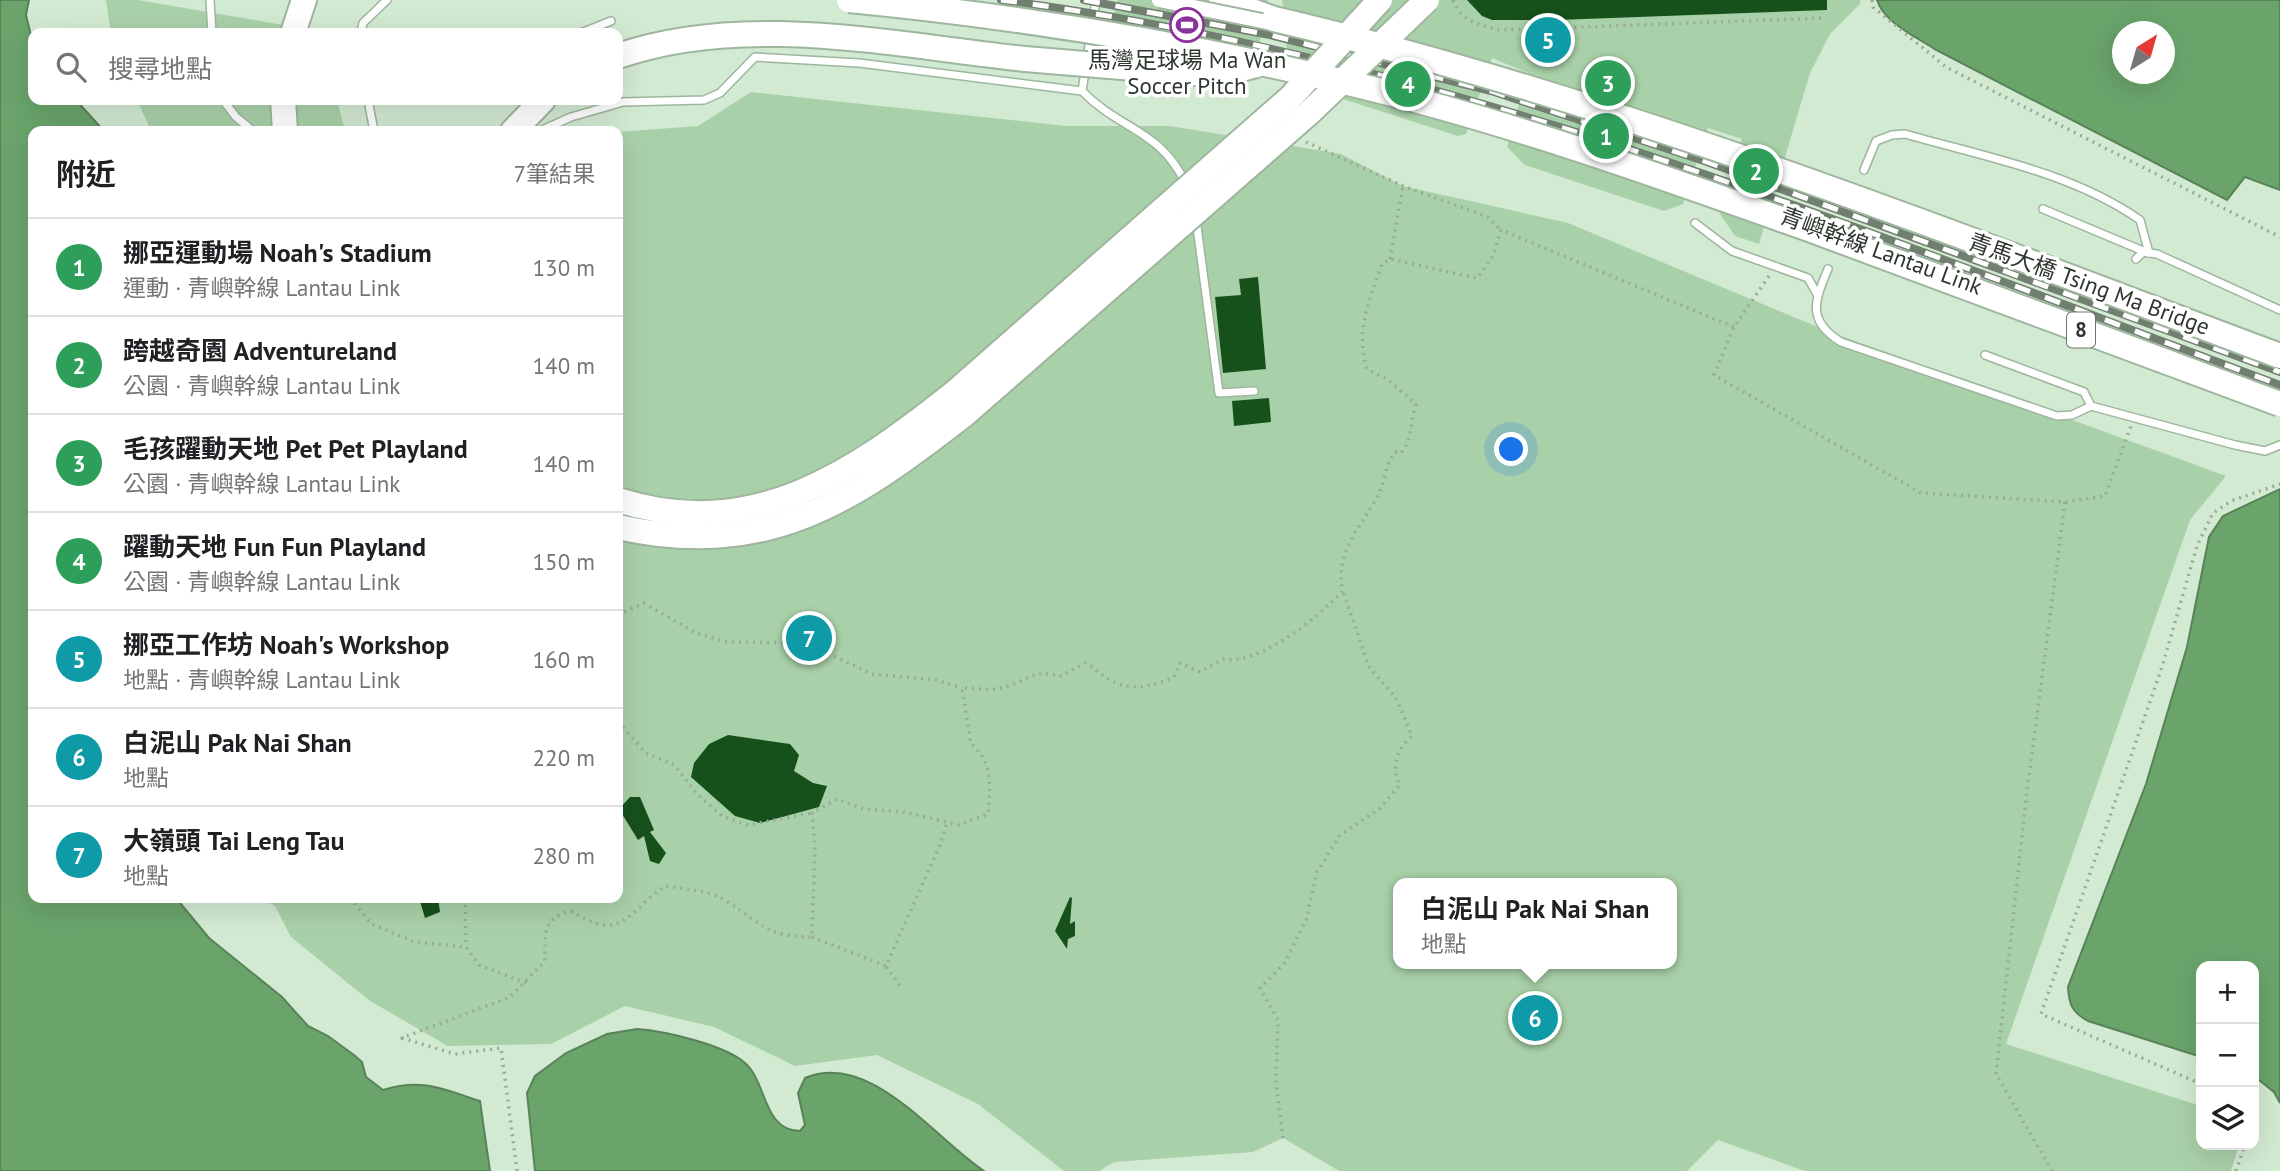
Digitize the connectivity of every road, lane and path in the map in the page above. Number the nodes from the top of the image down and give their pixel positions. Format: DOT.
graph roads {
  1 [pos="304,0"];
  2 [pos="387,0"];
  3 [pos="849,0"];
  4 [pos="903,0"];
  5 [pos="1096,0"];
  6 [pos="1159,0"];
  7 [pos="1182,0"];
  8 [pos="1221,0"];
  9 [pos="1380,0"];
  10 [pos="1427,0"];
  11 [pos="1452,0"];
  12 [pos="1872,0"];
  13 [pos="210,1"];
  14 [pos="1824,18"];
  15 [pos="1274,19"];
  16 [pos="611,21"];
  17 [pos="212,28"];
  18 [pos="295,28"];
  19 [pos="362,28"];
  20 [pos="594,28"];
  21 [pos="623,54"];
  22 [pos="1264,64"];
  23 [pos="1082,91"];
  24 [pos="623,102"];
  25 [pos="227,105"];
  26 [pos="283,105"];
  27 [pos="369,105"];
  28 [pos="540,105"];
  29 [pos="544,105"];
  30 [pos="613,105"];
  31 [pos="247,126"];
  32 [pos="285,126"];
  33 [pos="373,126"];
  34 [pos="518,126"];
  35 [pos="539,126"];
  36 [pos="550,126"];
  37 [pos="1296,134"];
  38 [pos="1864,170"];
  39 [pos="1403,186"];
  40 [pos="1192,195"];
  41 [pos="1194,207"];
  42 [pos="2043,209"];
  43 [pos="1898,213"];
  44 [pos="1695,223"];
  45 [pos="1501,229"];
  46 [pos="2280,237"];
  47 [pos="2149,253"];
  48 [pos="1883,256"];
  49 [pos="1390,259"];
  50 [pos="2136,259"];
  51 [pos="1776,266"];
  52 [pos="1828,269"];
  53 [pos="1817,293"];
  54 [pos="2280,310"];
  55 [pos="1734,327"];
  56 [pos="1984,355"];
  57 [pos="2280,357"];
  58 [pos="1255,391"];
  59 [pos="2280,401"];
  60 [pos="959,404"];
  61 [pos="2091,406"];
  62 [pos="2134,418"];
  63 [pos="2280,445"];
  64 [pos="2280,484"];
  65 [pos="623,502"];
  66 [pos="2065,502"];
  67 [pos="623,528"];
  68 [pos="1343,591"];
  69 [pos="623,613"];
  70 [pos="962,688"];
  71 [pos="623,728"];
  72 [pos="812,813"];
  73 [pos="947,822"];
  74 [pos="355,903"];
  75 [pos="464,903"];
  76 [pos="812,937"];
  77 [pos="466,947"];
  78 [pos="886,966"];
  79 [pos="526,983"];
  80 [pos="902,988"];
  81 [pos="2196,1082"];
  82 [pos="1283,1138"];
  83 [pos="2243,1150"];
  84 [pos="517,1171"];
  85 [pos="2052,1171"];
  86 [pos="2236,1171"];
  1 -- 18 [label="highway"];
  2 -- 19 [label="lane"];
  3 -- 22 [label="highway, 青嶼幹線 Lantau Link / 8, bridge"];
  4 -- 59 [label="street, 青嶼幹線 Lantau Link, bridge"];
  5 -- 23 [label="lane"];
  6 -- 57 [label="street, 青嶼幹線 Lantau Link, bridge"];
  7 -- 15 [label="highway, 青嶼幹線 Lantau Link / 8, bridge"];
  8 -- 15 [label="highway"];
  9 -- 60 [label="highway, bridge"];
  10 -- 60 [label="highway, bridge"];
  11 -- 14 [label="path"];
  12 -- 46 [label="path"];
  13 -- 17 [label="lane"];
  15 -- 43 [label="highway, 青嶼幹線 Lantau Link / 8, bridge"];
  16 -- 20 [label="lane"];
  21 -- 22 [label="highway, bridge"];
  22 -- 48 [label="highway, 青嶼幹線 Lantau Link / 8, bridge"];
  23 -- 24 [label="lane"];
  23 -- 40 [label="lane"];
  25 -- 31 [label="lane"];
  26 -- 32 [label="highway"];
  27 -- 33 [label="lane"];
  28 -- 34 [label="highway"];
  29 -- 35 [label="lane"];
  30 -- 36 [label="lane"];
  37 -- 39 [label="path"];
  38 -- 47 [label="lane"];
  39 -- 45 [label="path"];
  39 -- 49 [label="path"];
  41 -- 58 [label="lane"];
  42 -- 47 [label="lane"];
  43 -- 57 [label="highway, 青馬大橋 Tsing Ma Bridge / 8, bridge"];
  44 -- 51 [label="lane"];
  45 -- 49 [label="path"];
  45 -- 55 [label="path"];
  47 -- 50 [label="lane"];
  47 -- 54 [label="lane"];
  48 -- 59 [label="highway, 青馬大橋 Tsing Ma Bridge / 8, bridge"];
  49 -- 68 [label="path"];
  51 -- 53 [label="lane"];
  51 -- 55 [label="path"];
  52 -- 53 [label="lane"];
  53 -- 61 [label="lane"];
  55 -- 66 [label="path"];
  56 -- 61 [label="lane"];
  60 -- 65 [label="highway"];
  60 -- 67 [label="highway"];
  61 -- 62 [label="lane"];
  62 -- 63 [label="lane"];
  62 -- 66 [label="path"];
  64 -- 81 [label="path"];
  66 -- 85 [label="path"];
  68 -- 70 [label="path"];
  68 -- 82 [label="path"];
  69 -- 70 [label="path"];
  70 -- 73 [label="path"];
  71 -- 72 [label="path"];
  72 -- 73 [label="path"];
  72 -- 76 [label="path"];
  73 -- 78 [label="path"];
  74 -- 77 [label="path"];
  75 -- 77 [label="path"];
  76 -- 78 [label="path"];
  76 -- 79 [label="path"];
  77 -- 79 [label="path"];
  78 -- 80 [label="path"];
  79 -- 84 [label="path"];
  83 -- 86 [label="path"];
}
